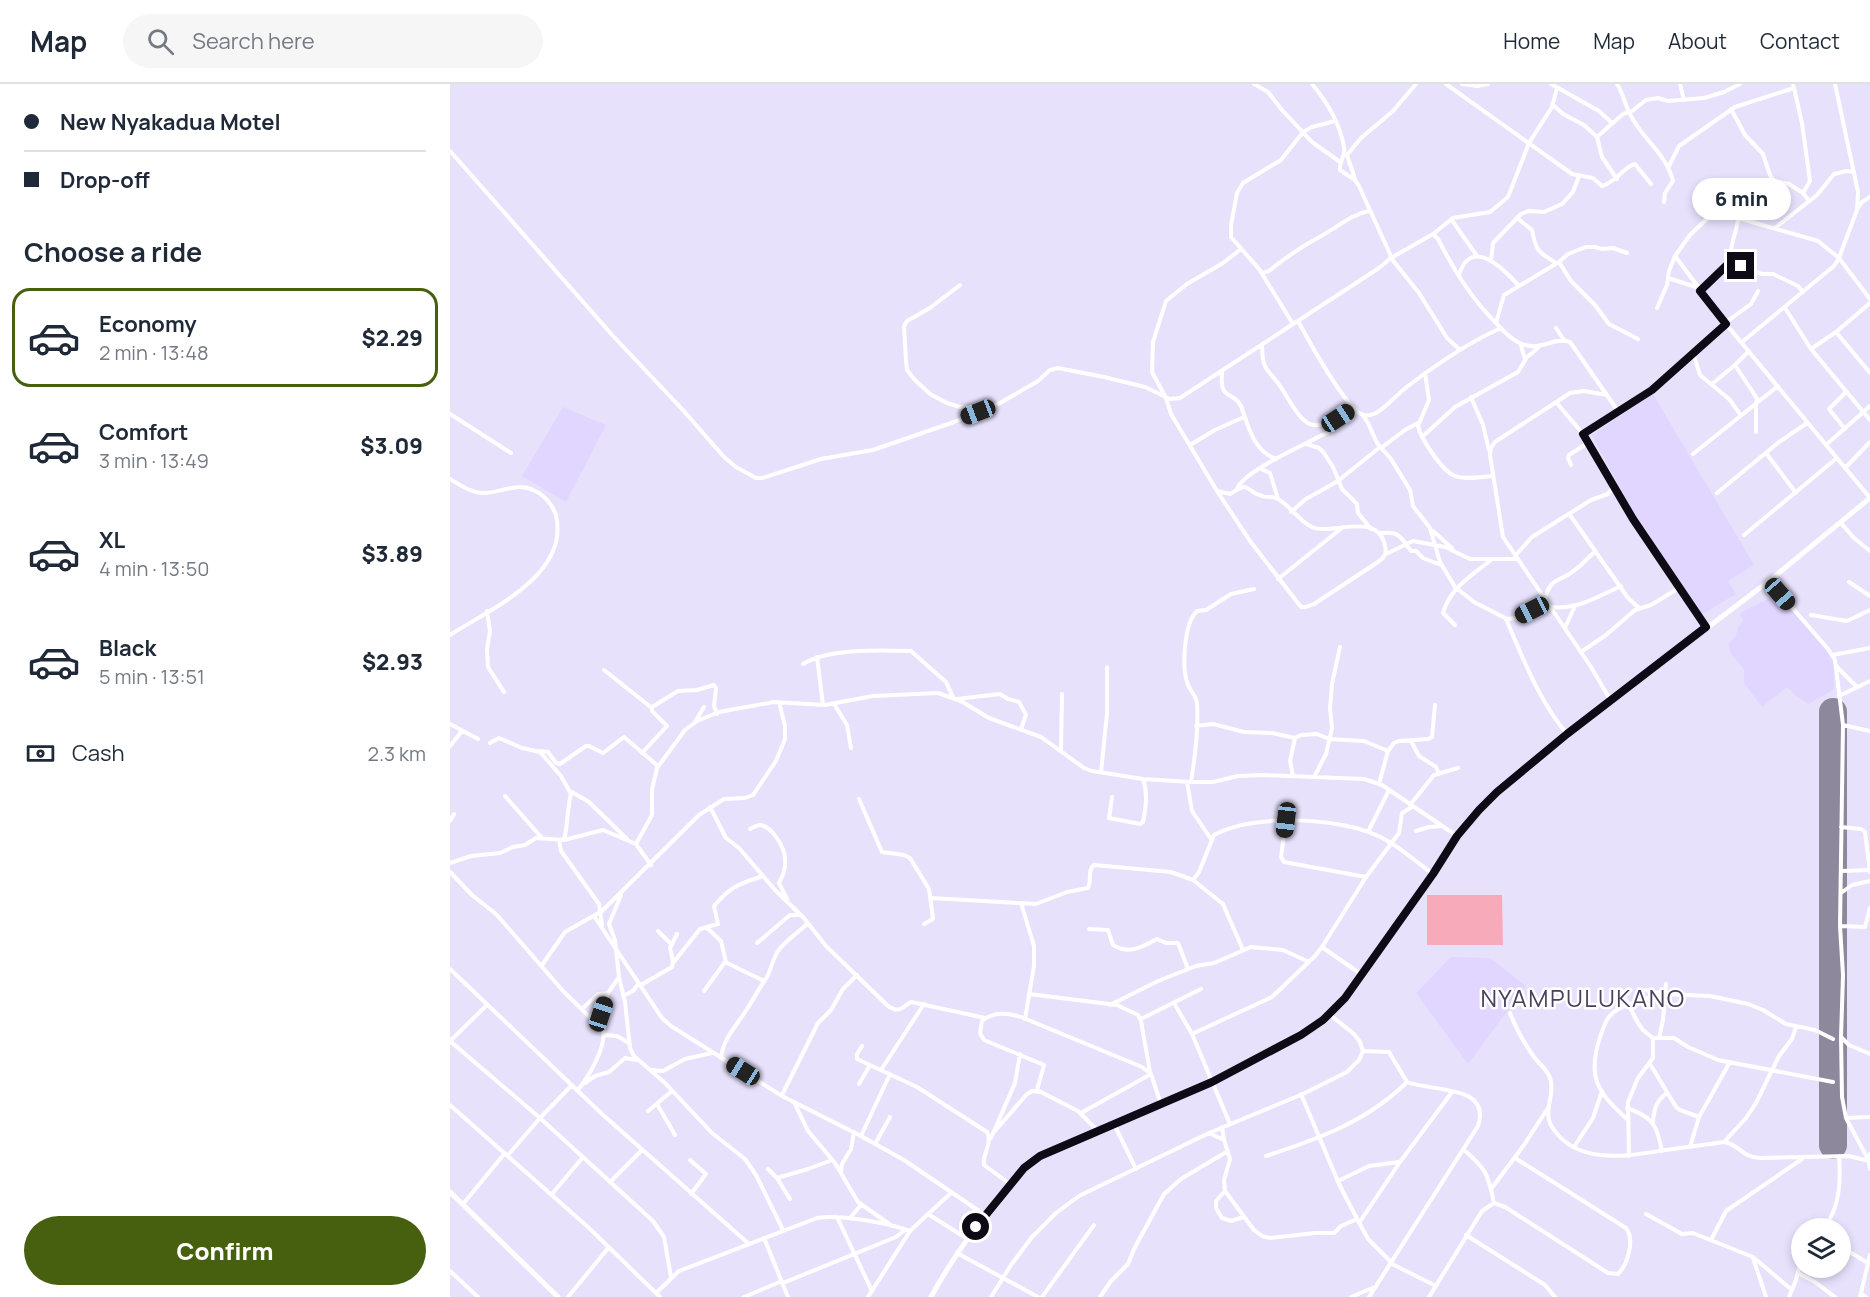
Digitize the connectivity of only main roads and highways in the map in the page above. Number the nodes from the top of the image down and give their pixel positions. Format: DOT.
graph roads {
  1 [pos="1870,498"];
  2 [pos="450,1192"];
  3 [pos="558,1297"];
  4 [pos="931,1297"];
  1 -- 4 [label="main road"];
  2 -- 3 [label="main road"];
}
